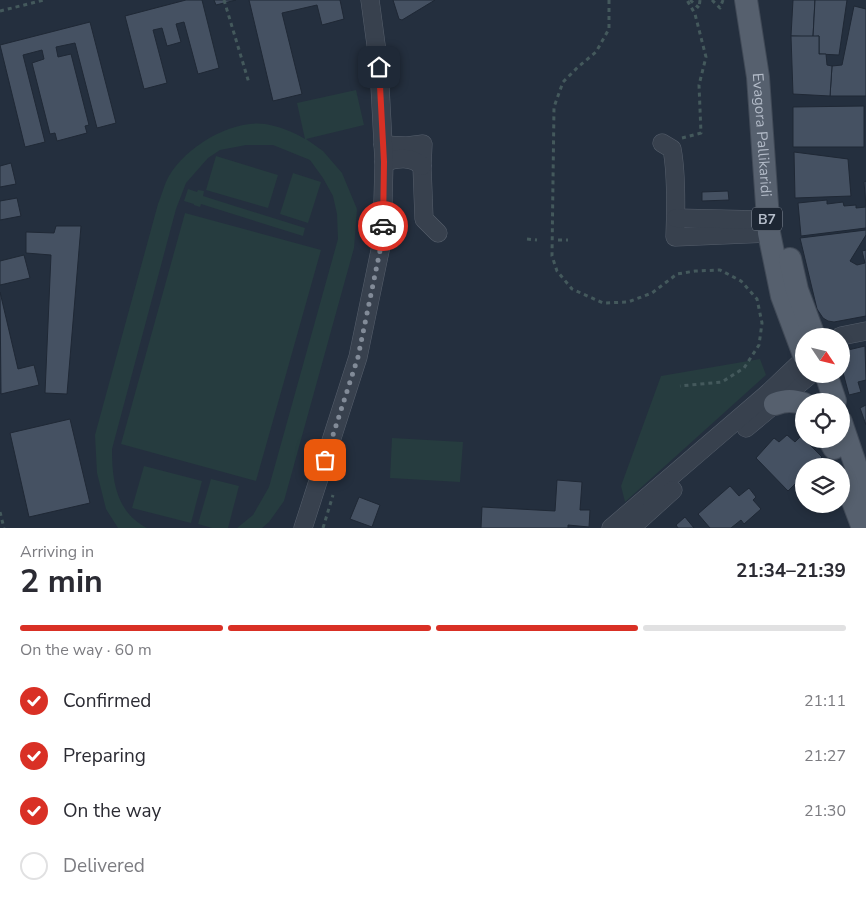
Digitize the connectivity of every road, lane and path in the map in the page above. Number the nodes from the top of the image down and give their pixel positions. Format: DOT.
graph roads {
  1 [pos="44,0"];
  2 [pos="224,0"];
  3 [pos="370,0"];
  4 [pos="609,0"];
  5 [pos="688,0"];
  6 [pos="700,0"];
  7 [pos="712,0"];
  8 [pos="723,0"];
  9 [pos="746,0"];
  10 [pos="761,0"];
  11 [pos="0,11"];
  12 [pos="249,83"];
  13 [pos="667,146"];
  14 [pos="384,153"];
  15 [pos="422,166"];
  16 [pos="676,218"];
  17 [pos="768,226"];
  18 [pos="438,233"];
  19 [pos="527,239"];
  20 [pos="537,240"];
  21 [pos="558,240"];
  22 [pos="568,240"];
  23 [pos="811,328"];
  24 [pos="866,330"];
  25 [pos="795,332"];
  26 [pos="850,334"];
  27 [pos="795,366"];
  28 [pos="800,383"];
  29 [pos="680,386"];
  30 [pos="795,401"];
  31 [pos="775,404"];
  32 [pos="850,448"];
  33 [pos="835,452"];
  34 [pos="866,496"];
  35 [pos="0,512"];
  36 [pos="861,527"];
  37 [pos="4,528"];
  38 [pos="303,528"];
  39 [pos="611,528"];
  40 [pos="631,528"];
  1 -- 11 [label="path"];
  2 -- 12 [label="path"];
  3 -- 14 [label="street"];
  4 -- 29 [label="path, bridge"];
  5 -- 6 [label="path"];
  5 -- 13 [label="path"];
  7 -- 8 [label="path"];
  9 -- 17 [label="main road, Evagora Pallikaridi / B7"];
  10 -- 23 [label="main road, Evagora Pallikaridi / B7"];
  13 -- 16 [label="street"];
  14 -- 15 [label="street"];
  14 -- 15 [label="street"];
  14 -- 38 [label="street"];
  15 -- 18 [label="street"];
  16 -- 17 [label="street"];
  16 -- 17 [label="street"];
  17 -- 25 [label="main road, Evagora Pallikaridi / B7"];
  19 -- 20 [label="path"];
  21 -- 22 [label="path"];
  24 -- 26 [label="street"];
  27 -- 39 [label="street"];
  28 -- 31 [label="street"];
  30 -- 31 [label="main road"];
  31 -- 40 [label="street"];
  32 -- 34 [label="main road"];
  33 -- 36 [label="main road"];
  35 -- 37 [label="path"];
}
